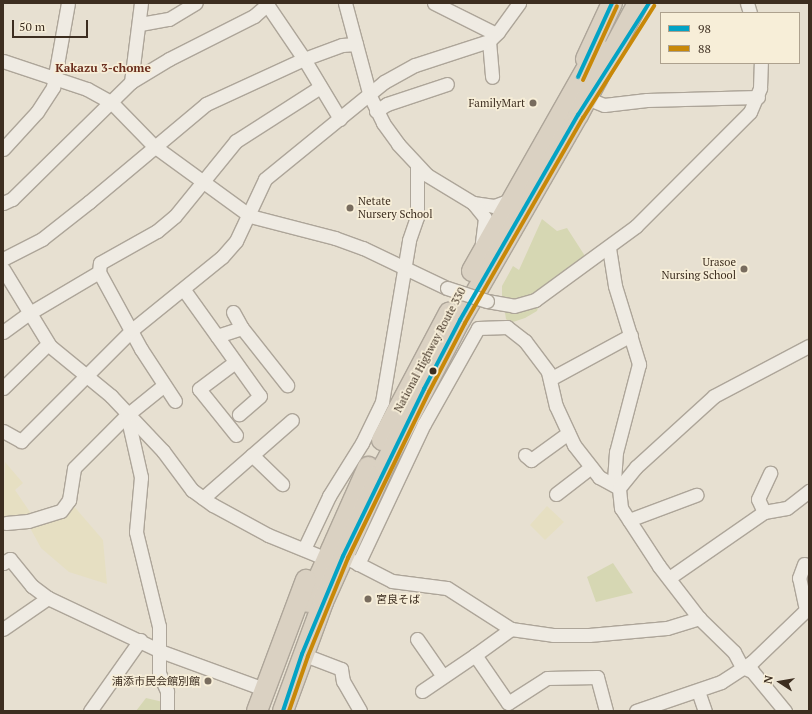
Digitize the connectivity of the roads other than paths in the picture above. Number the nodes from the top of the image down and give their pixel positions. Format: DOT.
graph roads {
  1 [pos="68,3"];
  2 [pos="141,3"];
  3 [pos="196,3"];
  4 [pos="345,3"];
  5 [pos="434,3"];
  6 [pos="519,3"];
  7 [pos="612,3"];
  8 [pos="622,3"];
  9 [pos="638,3"];
  10 [pos="649,3"];
  11 [pos="267,4"];
  12 [pos="140,24"];
  13 [pos="492,38"];
  14 [pos="356,44"];
  15 [pos="304,59"];
  16 [pos="3,60"];
  17 [pos="762,64"];
  18 [pos="492,77"];
  19 [pos="56,80"];
  20 [pos="131,82"];
  21 [pos="447,84"];
  22 [pos="320,87"];
  23 [pos="370,96"];
  24 [pos="758,97"];
  25 [pos="112,103"];
  26 [pos="578,107"];
  27 [pos="376,111"];
  28 [pos="340,118"];
  29 [pos="154,146"];
  30 [pos="3,149"];
  31 [pos="417,165"];
  32 [pos="202,183"];
  33 [pos="513,199"];
  34 [pos="473,202"];
  35 [pos="3,203"];
  36 [pos="250,216"];
  37 [pos="610,248"];
  38 [pos="3,259"];
  39 [pos="3,268"];
  40 [pos="404,269"];
  41 [pos="99,272"];
  42 [pos="468,278"];
  43 [pos="184,290"];
  44 [pos="233,312"];
  45 [pos="28,314"];
  46 [pos="242,328"];
  47 [pos="130,331"];
  48 [pos="3,332"];
  49 [pos="630,334"];
  50 [pos="217,336"];
  51 [pos="48,344"];
  52 [pos="809,346"];
  53 [pos="235,362"];
  54 [pos="84,376"];
  55 [pos="550,378"];
  56 [pos="287,385"];
  57 [pos="163,386"];
  58 [pos="3,388"];
  59 [pos="175,401"];
  60 [pos="238,414"];
  61 [pos="127,415"];
  62 [pos="292,420"];
  63 [pos="3,431"];
  64 [pos="568,433"];
  65 [pos="236,435"];
  66 [pos="252,455"];
  67 [pos="525,455"];
  68 [pos="591,467"];
  69 [pos="770,473"];
  70 [pos="282,484"];
  71 [pos="619,488"];
  72 [pos="809,491"];
  73 [pos="556,494"];
  74 [pos="696,495"];
  75 [pos="203,498"];
  76 [pos="352,502"];
  77 [pos="764,512"];
  78 [pos="629,520"];
  79 [pos="6,523"];
  80 [pos="310,552"];
  81 [pos="350,560"];
  82 [pos="3,563"];
  83 [pos="804,564"];
  84 [pos="669,578"];
  85 [pos="48,598"];
  86 [pos="807,609"];
  87 [pos="699,618"];
  88 [pos="3,629"];
  89 [pos="511,629"];
  90 [pos="417,639"];
  91 [pos="140,640"];
  92 [pos="160,651"];
  93 [pos="302,654"];
  94 [pos="474,655"];
  95 [pos="742,667"];
  96 [pos="442,675"];
  97 [pos="264,689"];
  98 [pos="422,691"];
  99 [pos="698,691"];
  100 [pos="660,707"];
  101 [pos="90,711"];
  102 [pos="167,711"];
  103 [pos="256,711"];
  104 [pos="268,711"];
  105 [pos="283,711"];
  106 [pos="360,711"];
  107 [pos="606,711"];
  108 [pos="636,711"];
  109 [pos="705,711"];
  110 [pos="784,711"];
  1 -- 19 [label="street"];
  2 -- 12 [label="street"];
  3 -- 12 [label="street"];
  4 -- 14 [label="street"];
  5 -- 13 [label="street"];
  6 -- 13 [label="street"];
  7 -- 26 [label="highway"];
  8 -- 26 [label="highway, National Highway Route 330"];
  9 -- 26 [label="highway, National Highway Route 330"];
  10 -- 26 [label="highway"];
  11 -- 15 [label="street"];
  11 -- 20 [label="street"];
  12 -- 20 [label="street"];
  13 -- 18 [label="street"];
  13 -- 23 [label="street"];
  14 -- 15 [label="street"];
  14 -- 23 [label="street"];
  15 -- 22 [label="street"];
  15 -- 29 [label="street"];
  16 -- 19 [label="street"];
  17 -- 24 [label="street"];
  19 -- 25 [label="street"];
  19 -- 30 [label="street"];
  20 -- 25 [label="street"];
  21 -- 27 [label="street"];
  22 -- 28 [label="street"];
  22 -- 32 [label="street"];
  23 -- 27 [label="street"];
  23 -- 28 [label="street"];
  24 -- 26 [label="street"];
  24 -- 37 [label="street"];
  25 -- 29 [label="street"];
  25 -- 35 [label="street"];
  26 -- 33 [label="highway, National Highway Route 330"];
  26 -- 81 [label="highway, National Highway Route 330"];
  27 -- 31 [label="street"];
  28 -- 36 [label="street"];
  29 -- 32 [label="street"];
  29 -- 38 [label="street"];
  31 -- 34 [label="street"];
  31 -- 40 [label="street"];
  32 -- 36 [label="street"];
  32 -- 41 [label="street"];
  33 -- 34 [label="street"];
  33 -- 42 [label="highway, National Highway Route 330"];
  34 -- 42 [label="street"];
  36 -- 40 [label="street"];
  36 -- 43 [label="street"];
  37 -- 40 [label="street, bridge"];
  37 -- 49 [label="street"];
  39 -- 45 [label="street"];
  40 -- 80 [label="street"];
  41 -- 45 [label="street"];
  41 -- 47 [label="street"];
  42 -- 76 [label="highway, National Highway Route 330"];
  43 -- 47 [label="street"];
  43 -- 50 [label="street"];
  44 -- 46 [label="street"];
  45 -- 48 [label="street"];
  45 -- 51 [label="street"];
  46 -- 50 [label="street"];
  46 -- 56 [label="street"];
  47 -- 54 [label="street"];
  47 -- 57 [label="street"];
  49 -- 55 [label="street"];
  49 -- 71 [label="street"];
  50 -- 53 [label="street"];
  51 -- 54 [label="street"];
  51 -- 58 [label="street"];
  52 -- 71 [label="street"];
  53 -- 60 [label="street"];
  53 -- 65 [label="street"];
  54 -- 61 [label="street"];
  54 -- 63 [label="street"];
  55 -- 64 [label="street"];
  55 -- 81 [label="street"];
  57 -- 59 [label="street"];
  57 -- 61 [label="street"];
  61 -- 75 [label="street"];
  61 -- 79 [label="street"];
  61 -- 92 [label="street"];
  62 -- 66 [label="street"];
  64 -- 67 [label="street"];
  64 -- 68 [label="street"];
  66 -- 70 [label="street"];
  66 -- 75 [label="street"];
  68 -- 71 [label="street"];
  68 -- 73 [label="street"];
  69 -- 77 [label="street"];
  71 -- 78 [label="street"];
  72 -- 77 [label="street"];
  74 -- 78 [label="street"];
  75 -- 80 [label="street"];
  76 -- 80 [label="highway"];
  76 -- 104 [label="highway, National Highway Route 330"];
  77 -- 84 [label="street"];
  78 -- 84 [label="street"];
  80 -- 97 [label="highway"];
  81 -- 89 [label="street"];
  81 -- 93 [label="highway, National Highway Route 330"];
  82 -- 85 [label="street"];
  83 -- 86 [label="street"];
  84 -- 87 [label="street"];
  85 -- 88 [label="street"];
  85 -- 91 [label="street"];
  86 -- 95 [label="street"];
  87 -- 89 [label="street"];
  87 -- 95 [label="street"];
  89 -- 94 [label="street"];
  90 -- 96 [label="street"];
  91 -- 92 [label="street"];
  91 -- 101 [label="street"];
  92 -- 97 [label="street"];
  92 -- 102 [label="street"];
  93 -- 105 [label="highway, National Highway Route 330"];
  93 -- 106 [label="street"];
  94 -- 96 [label="street"];
  94 -- 107 [label="street"];
  95 -- 99 [label="street"];
  95 -- 110 [label="street"];
  96 -- 98 [label="street"];
  97 -- 103 [label="highway"];
  99 -- 100 [label="street"];
  99 -- 109 [label="street"];
  100 -- 108 [label="street"];
}
